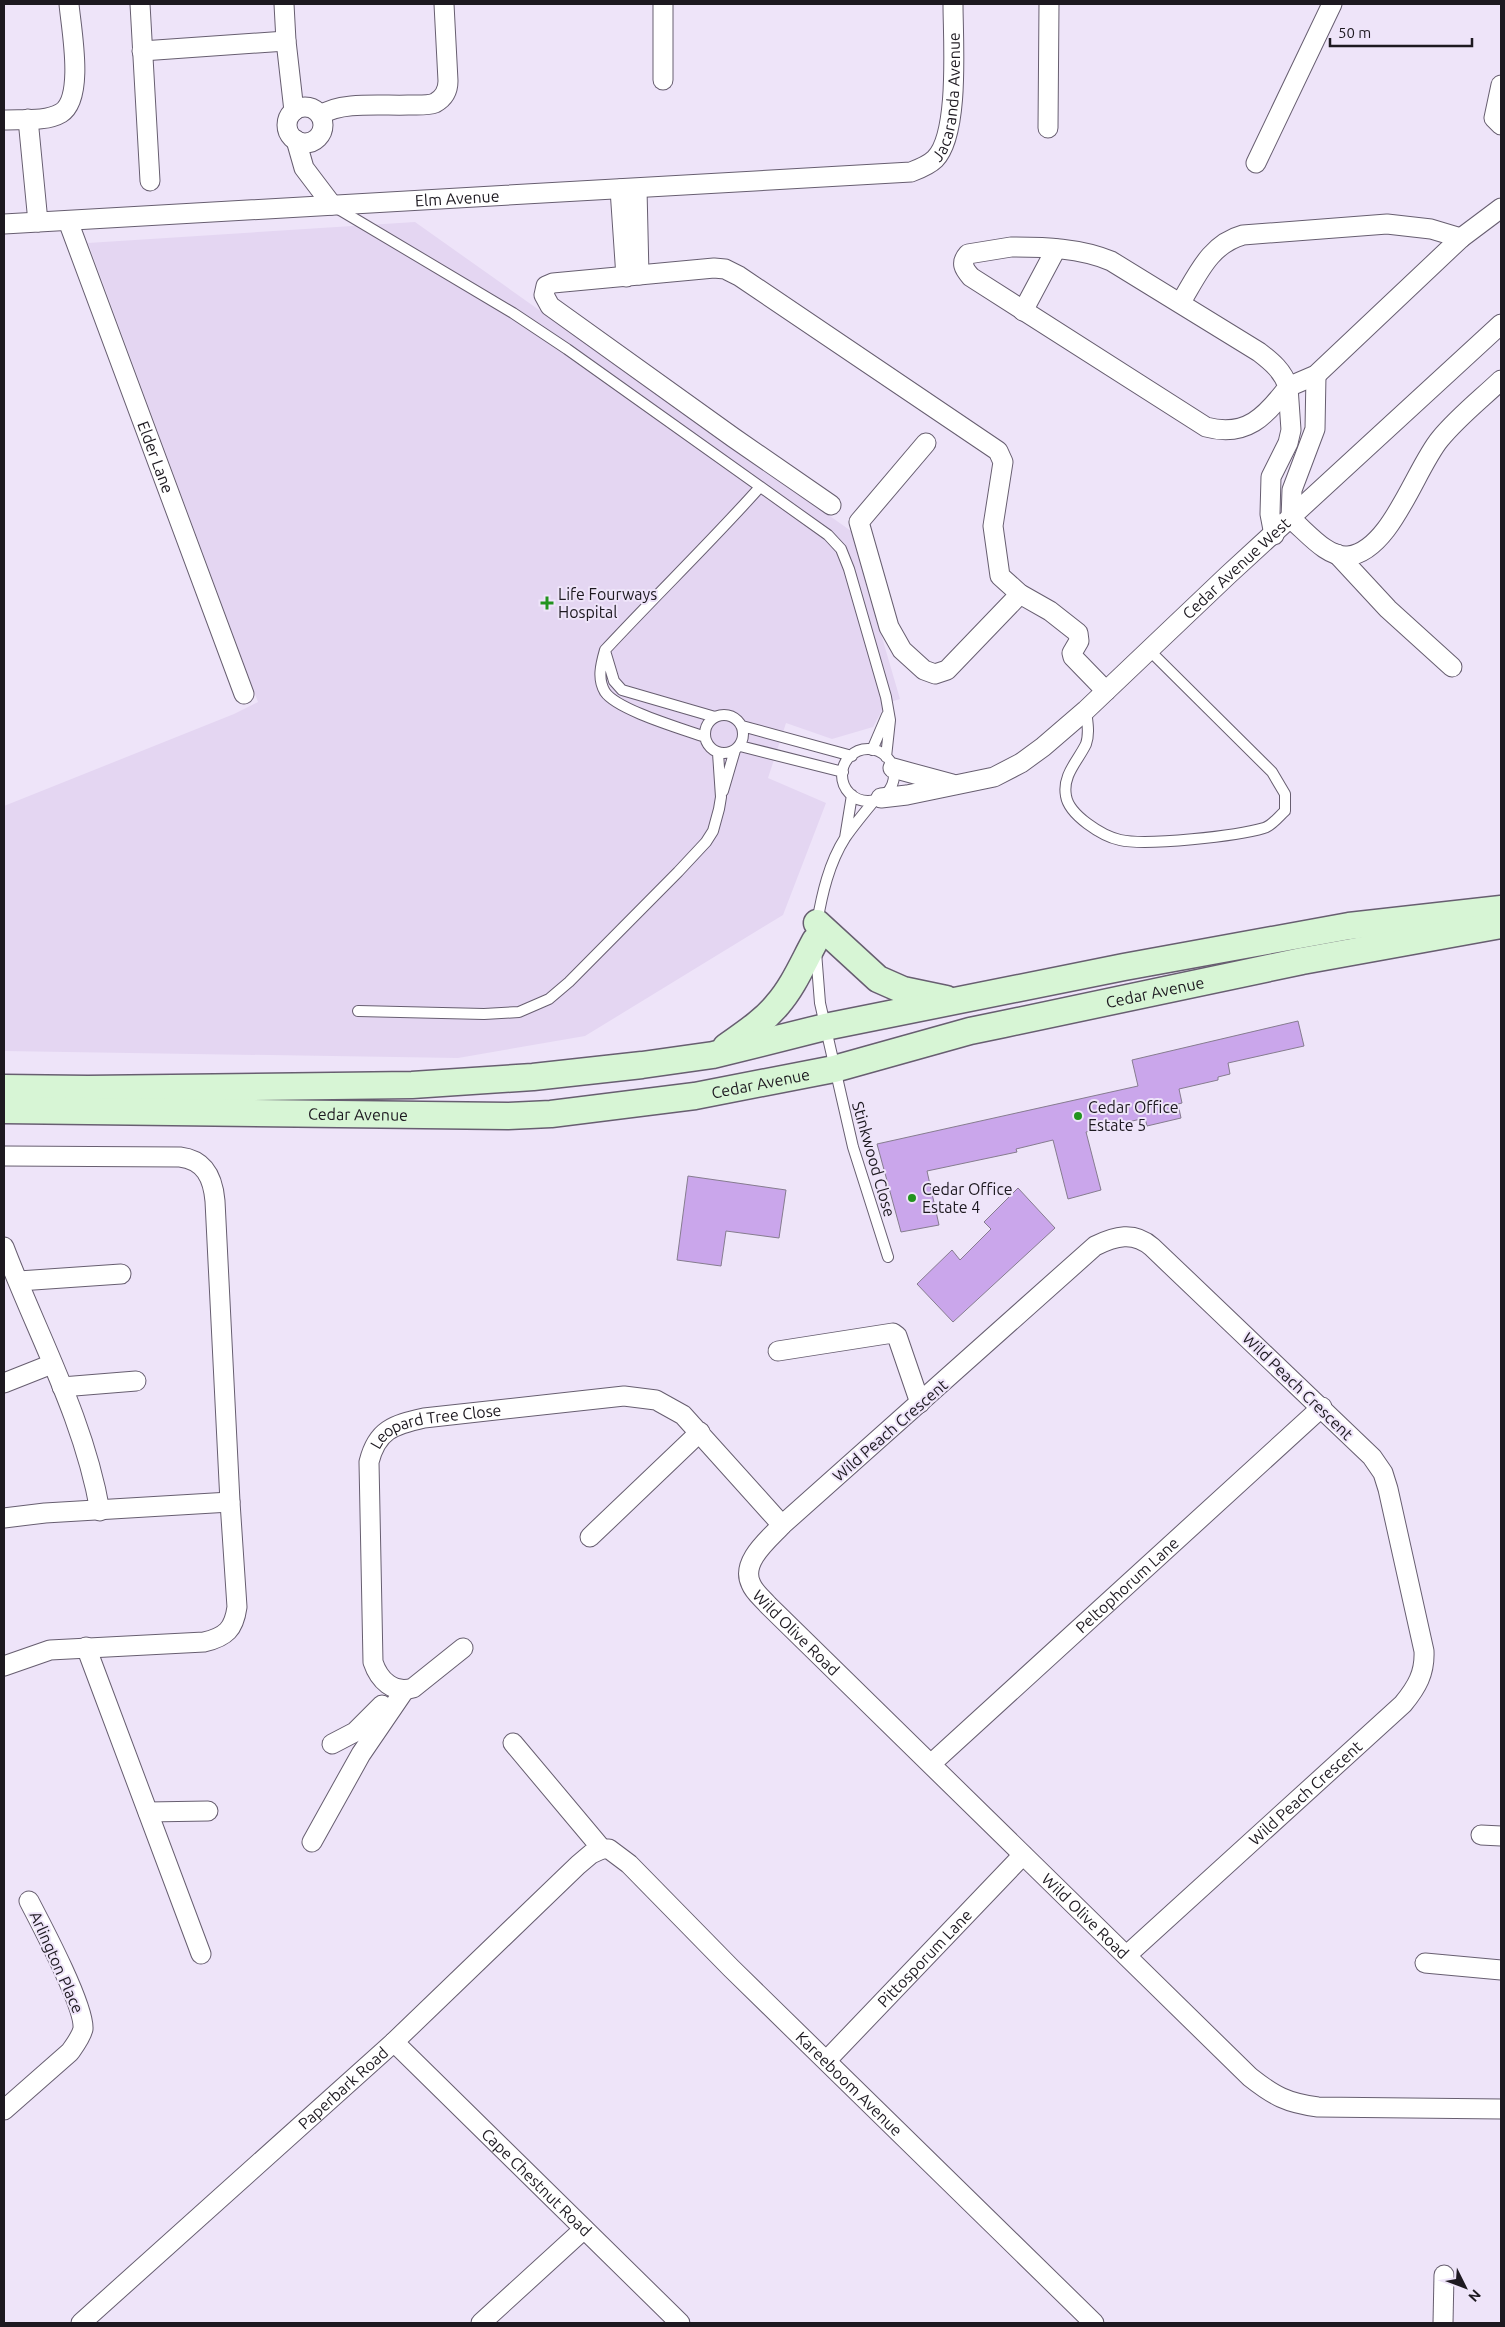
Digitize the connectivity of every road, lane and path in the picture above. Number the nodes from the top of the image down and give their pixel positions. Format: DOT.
graph roads {
  1 [pos="69,4"];
  2 [pos="140,4"];
  3 [pos="284,4"];
  4 [pos="444,4"];
  5 [pos="663,4"];
  6 [pos="953,4"];
  7 [pos="1049,4"];
  8 [pos="1332,4"];
  9 [pos="286,41"];
  10 [pos="142,51"];
  11 [pos="662,80"];
  12 [pos="1501,85"];
  13 [pos="294,110"];
  14 [pos="321,115"];
  15 [pos="28,119"];
  16 [pos="4,120"];
  17 [pos="1501,126"];
  18 [pos="1048,128"];
  19 [pos="296,140"];
  20 [pos="1256,163"];
  21 [pos="911,172"];
  22 [pos="150,181"];
  23 [pos="628,189"];
  24 [pos="332,205"];
  25 [pos="1501,208"];
  26 [pos="68,221"];
  27 [pos="38,222"];
  28 [pos="4,224"];
  29 [pos="1461,238"];
  30 [pos="1056,249"];
  31 [pos="632,276"];
  32 [pos="1181,302"];
  33 [pos="1023,310"];
  34 [pos="1501,324"];
  35 [pos="1316,374"];
  36 [pos="1501,380"];
  37 [pos="1288,387"];
  38 [pos="926,443"];
  39 [pos="760,487"];
  40 [pos="831,504"];
  41 [pos="1291,519"];
  42 [pos="1274,535"];
  43 [pos="1337,554"];
  44 [pos="1020,594"];
  45 [pos="605,650"];
  46 [pos="1149,650"];
  47 [pos="1452,667"];
  48 [pos="1106,691"];
  49 [pos="244,694"];
  50 [pos="888,706"];
  51 [pos="1086,710"];
  52 [pos="715,717"];
  53 [pos="742,726"];
  54 [pos="705,737"];
  55 [pos="737,748"];
  56 [pos="872,750"];
  57 [pos="718,752"];
  58 [pos="852,756"];
  59 [pos="890,762"];
  60 [pos="843,772"];
  61 [pos="955,785"];
  62 [pos="852,795"];
  63 [pos="721,797"];
  64 [pos="877,799"];
  65 [pos="845,839"];
  66 [pos="1501,909"];
  67 [pos="1501,925"];
  68 [pos="816,932"];
  69 [pos="955,1001"];
  70 [pos="358,1011"];
  71 [pos="825,1027"];
  72 [pos="713,1055"];
  73 [pos="834,1069"];
  74 [pos="4,1088"];
  75 [pos="4,1110"];
  76 [pos="4,1156"];
  77 [pos="4,1249"];
  78 [pos="888,1257"];
  79 [pos="121,1274"];
  80 [pos="19,1281"];
  81 [pos="778,1351"];
  82 [pos="52,1364"];
  83 [pos="136,1381"];
  84 [pos="4,1383"];
  85 [pos="62,1387"];
  86 [pos="920,1403"];
  87 [pos="1322,1407"];
  88 [pos="700,1432"];
  89 [pos="230,1502"];
  90 [pos="100,1511"];
  91 [pos="4,1518"];
  92 [pos="782,1525"];
  93 [pos="590,1537"];
  94 [pos="749,1567"];
  95 [pos="86,1646"];
  96 [pos="463,1648"];
  97 [pos="4,1666"];
  98 [pos="400,1690"];
  99 [pos="513,1743"];
  100 [pos="332,1744"];
  101 [pos="932,1763"];
  102 [pos="208,1810"];
  103 [pos="148,1812"];
  104 [pos="1481,1834"];
  105 [pos="1501,1836"];
  106 [pos="312,1842"];
  107 [pos="602,1849"];
  108 [pos="1022,1855"];
  109 [pos="29,1901"];
  110 [pos="201,1954"];
  111 [pos="1127,1955"];
  112 [pos="1425,1963"];
  113 [pos="1501,1970"];
  114 [pos="394,2042"];
  115 [pos="827,2060"];
  116 [pos="1501,2109"];
  117 [pos="4,2110"];
  118 [pos="584,2229"];
  119 [pos="1444,2275"];
  120 [pos="81,2323"];
  121 [pos="482,2323"];
  122 [pos="680,2323"];
  123 [pos="1094,2323"];
  124 [pos="1443,2323"];
  1 -- 15 [label="street"];
  2 -- 10 [label="street"];
  3 -- 9 [label="street"];
  4 -- 14 [label="street"];
  5 -- 11 [label="street"];
  6 -- 21 [label="street, Jacaranda Avenue"];
  7 -- 18 [label="street"];
  8 -- 20 [label="street"];
  9 -- 10 [label="street"];
  9 -- 13 [label="street"];
  10 -- 22 [label="street"];
  12 -- 17 [label="street"];
  13 -- 14 [label="street"];
  13 -- 19 [label="street"];
  14 -- 19 [label="street"];
  15 -- 16 [label="street"];
  15 -- 27 [label="street"];
  19 -- 24 [label="street"];
  21 -- 23 [label="street, Elm Avenue"];
  23 -- 24 [label="street, Elm Avenue"];
  23 -- 31 [label="street"];
  24 -- 26 [label="street, Elm Avenue"];
  24 -- 39 [label="lane"];
  25 -- 29 [label="street"];
  26 -- 27 [label="street, Elm Avenue"];
  26 -- 49 [label="street, Elder Lane"];
  27 -- 28 [label="street, Elm Avenue"];
  29 -- 32 [label="street"];
  29 -- 35 [label="street"];
  30 -- 32 [label="street"];
  30 -- 33 [label="street"];
  30 -- 33 [label="street"];
  31 -- 40 [label="street"];
  31 -- 44 [label="street"];
  32 -- 37 [label="street"];
  33 -- 37 [label="street"];
  34 -- 41 [label="street, Cedar Avenue West"];
  35 -- 37 [label="street"];
  35 -- 41 [label="street"];
  36 -- 43 [label="street"];
  37 -- 42 [label="street"];
  38 -- 44 [label="street"];
  39 -- 45 [label="lane"];
  39 -- 50 [label="lane"];
  41 -- 42 [label="street, Cedar Avenue West"];
  41 -- 43 [label="street"];
  42 -- 46 [label="street, Cedar Avenue West"];
  43 -- 47 [label="street"];
  44 -- 48 [label="street"];
  45 -- 52 [label="lane"];
  45 -- 54 [label="lane"];
  46 -- 48 [label="street, Cedar Avenue West"];
  46 -- 51 [label="lane"];
  48 -- 51 [label="street, Cedar Avenue West"];
  50 -- 56 [label="lane"];
  50 -- 59 [label="lane"];
  51 -- 61 [label="street, Cedar Avenue West"];
  52 -- 53 [label="lane"];
  52 -- 54 [label="lane"];
  53 -- 55 [label="lane"];
  53 -- 58 [label="lane"];
  54 -- 57 [label="lane"];
  55 -- 57 [label="lane"];
  55 -- 60 [label="lane"];
  55 -- 63 [label="lane"];
  56 -- 58 [label="lane"];
  56 -- 59 [label="lane, Cedar Avenue West"];
  57 -- 63 [label="lane"];
  58 -- 60 [label="lane"];
  59 -- 61 [label="street, Cedar Avenue West"];
  59 -- 64 [label="lane"];
  60 -- 62 [label="lane"];
  61 -- 64 [label="street, Cedar Avenue West"];
  62 -- 64 [label="lane, Cedar Avenue West"];
  62 -- 65 [label="lane"];
  63 -- 70 [label="lane"];
  64 -- 65 [label="lane"];
  65 -- 68 [label="lane"];
  66 -- 69 [label="main road, Cedar Avenue"];
  67 -- 73 [label="main road, Cedar Avenue"];
  68 -- 69 [label="main road"];
  68 -- 71 [label="lane"];
  68 -- 72 [label="main road"];
  69 -- 71 [label="main road, Cedar Avenue"];
  71 -- 72 [label="main road, Cedar Avenue"];
  71 -- 73 [label="lane"];
  72 -- 74 [label="main road, Cedar Avenue"];
  73 -- 75 [label="main road, Cedar Avenue"];
  73 -- 78 [label="lane, Stinkwood Close"];
  76 -- 89 [label="street"];
  77 -- 80 [label="street"];
  79 -- 80 [label="street"];
  80 -- 82 [label="street"];
  81 -- 86 [label="street"];
  82 -- 84 [label="street"];
  82 -- 85 [label="street"];
  83 -- 85 [label="street"];
  85 -- 90 [label="street"];
  86 -- 87 [label="street, Wild Peach Crescent"];
  86 -- 92 [label="street, Wild Peach Crescent"];
  87 -- 101 [label="street, Peltophorum Lane"];
  87 -- 111 [label="street, Wild Peach Crescent"];
  88 -- 92 [label="street, Leopard Tree Close"];
  88 -- 93 [label="street"];
  88 -- 98 [label="street, Leopard Tree Close"];
  89 -- 90 [label="street"];
  89 -- 95 [label="street"];
  90 -- 91 [label="street"];
  92 -- 94 [label="street, Wild Peach Crescent"];
  94 -- 101 [label="street, Wild Olive Road"];
  95 -- 97 [label="street"];
  95 -- 103 [label="street"];
  96 -- 98 [label="street"];
  98 -- 100 [label="street"];
  98 -- 106 [label="street"];
  99 -- 107 [label="street"];
  101 -- 108 [label="street, Wild Olive Road"];
  102 -- 103 [label="street"];
  103 -- 110 [label="street"];
  104 -- 105 [label="street"];
  107 -- 114 [label="street, Paperbark Road"];
  107 -- 115 [label="street, Kareeboom Avenue"];
  108 -- 111 [label="street, Wild Olive Road"];
  108 -- 115 [label="street, Pittosporum Lane"];
  109 -- 117 [label="street, Arlington Place"];
  111 -- 116 [label="street, Wild Olive Road"];
  112 -- 113 [label="street"];
  114 -- 118 [label="street, Cape Chestnut Road"];
  114 -- 120 [label="street, Paperbark Road"];
  115 -- 123 [label="street, Kareeboom Avenue"];
  118 -- 121 [label="street"];
  118 -- 122 [label="street, Cape Chestnut Road"];
  119 -- 124 [label="street"];
}
